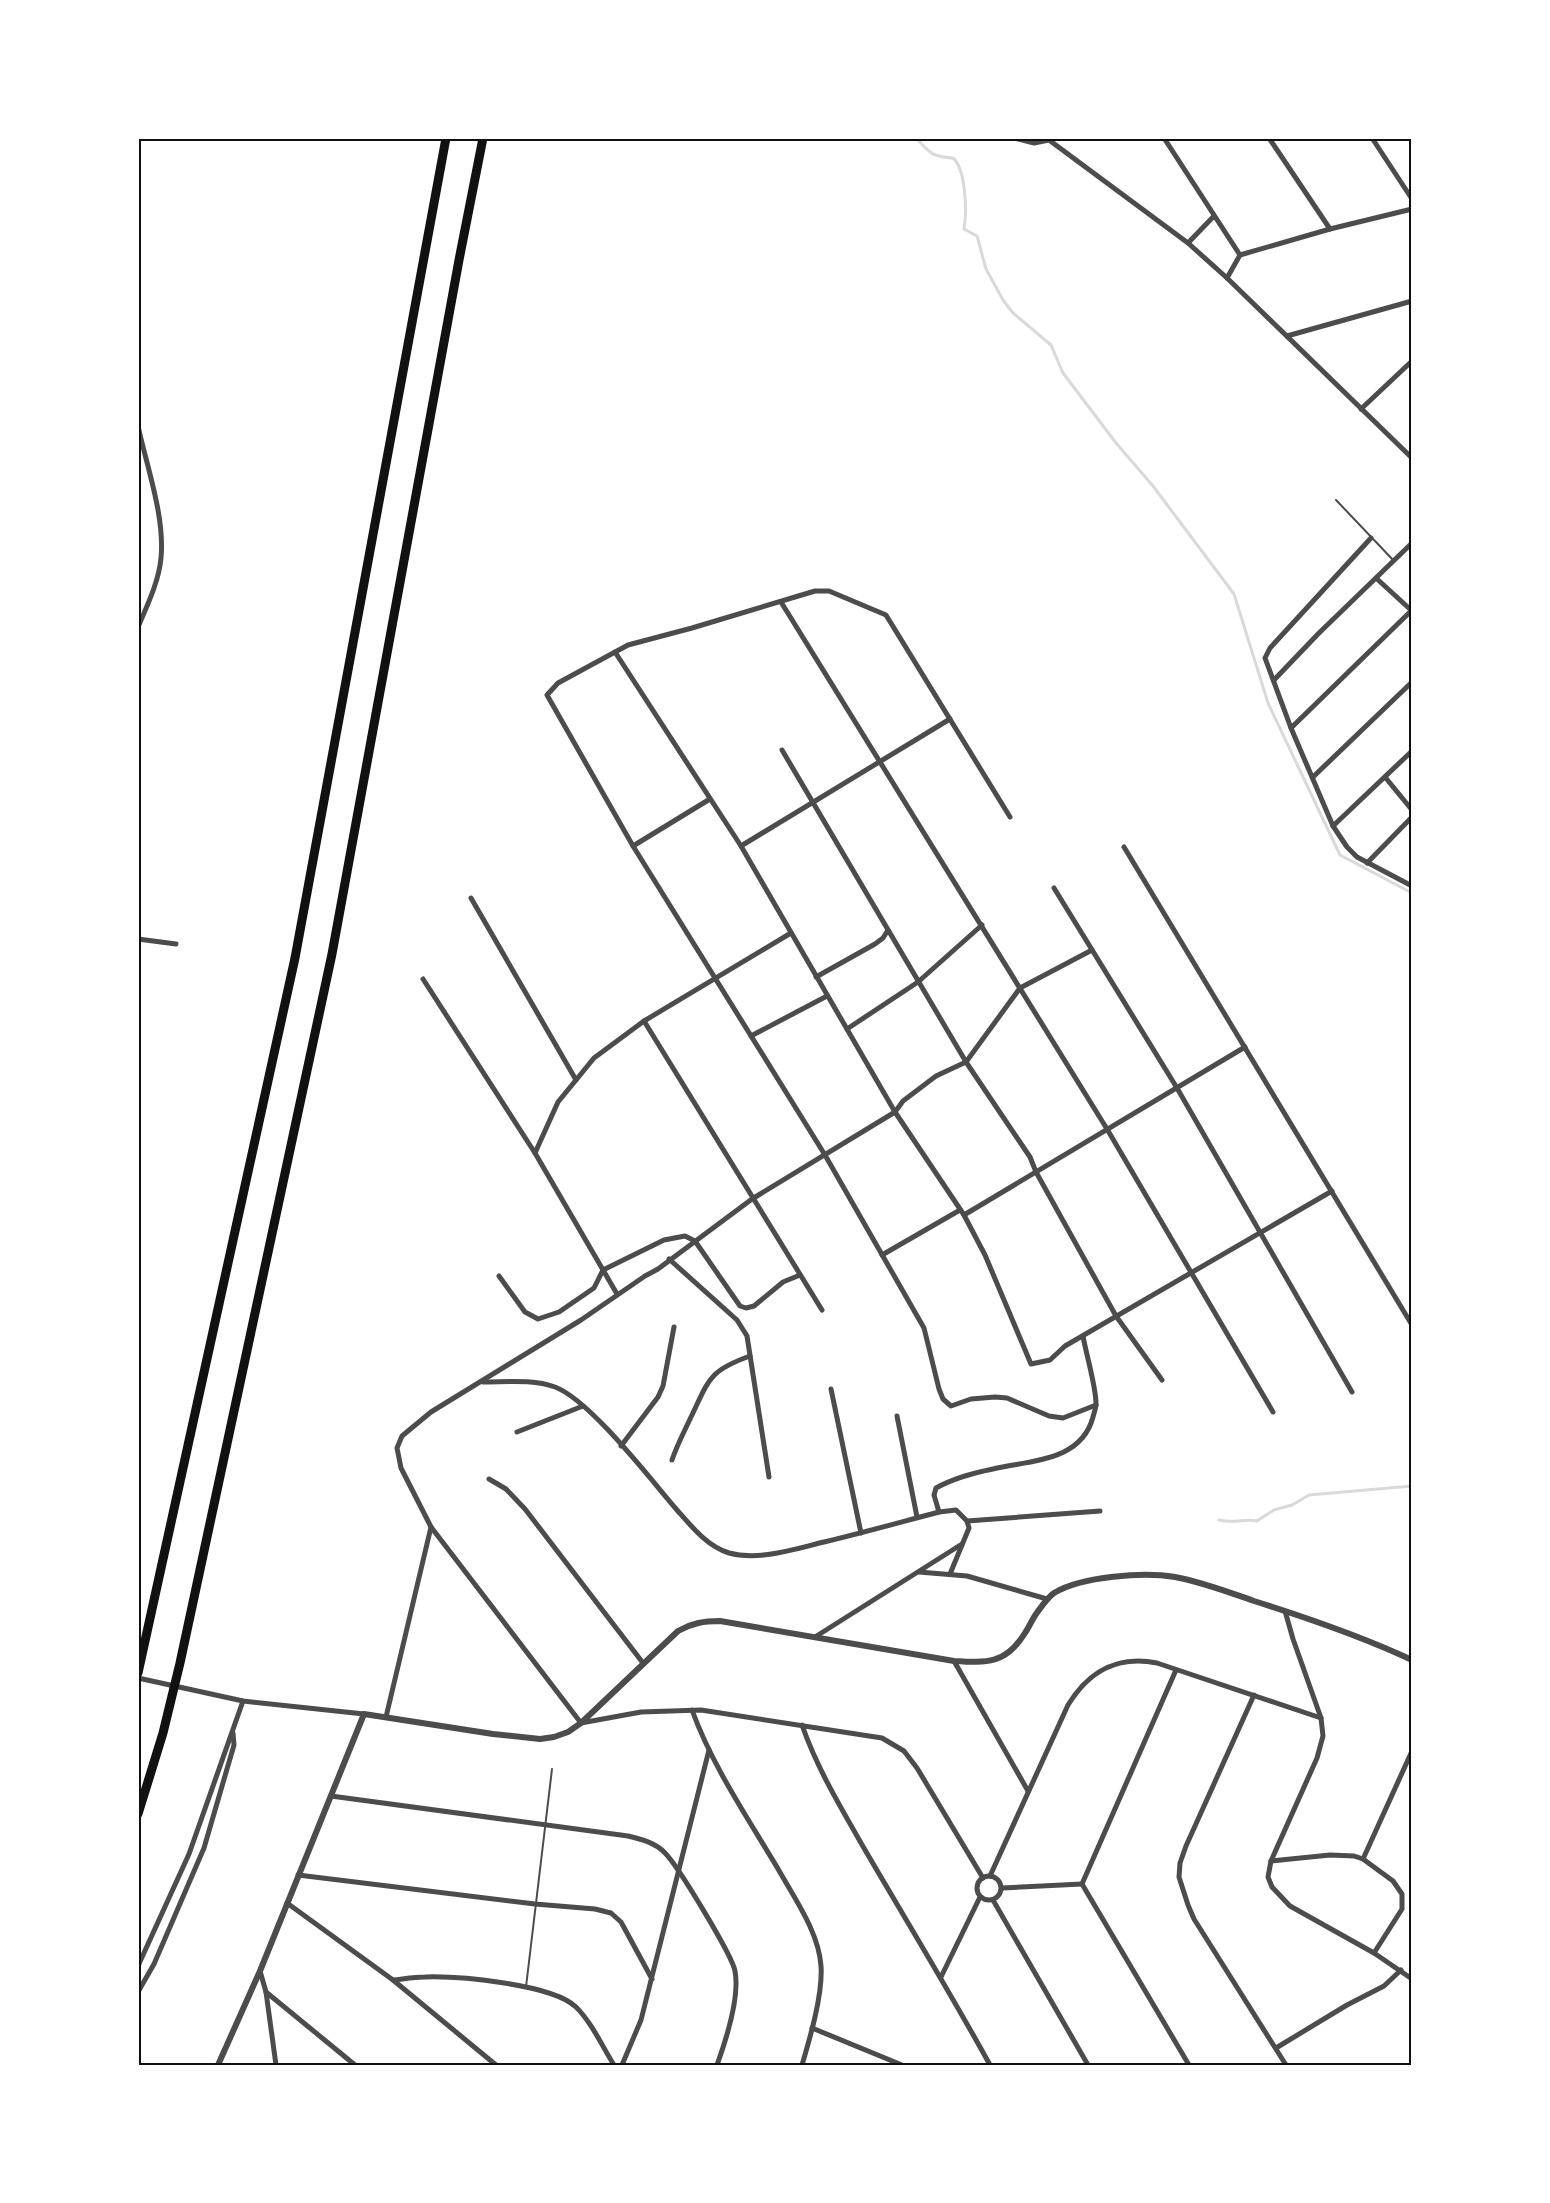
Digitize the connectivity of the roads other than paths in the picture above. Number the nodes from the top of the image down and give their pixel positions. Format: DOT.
graph roads {
  1 [pos="446,138"];
  2 [pos="483,138"];
  3 [pos="1014,138"];
  4 [pos="1164,138"];
  5 [pos="1269,138"];
  6 [pos="1372,138"];
  7 [pos="1050,139"];
  8 [pos="1412,199"];
  9 [pos="1412,209"];
  10 [pos="1214,216"];
  11 [pos="1330,229"];
  12 [pos="1188,243"];
  13 [pos="1240,255"];
  14 [pos="1227,278"];
  15 [pos="1412,301"];
  16 [pos="1287,336"];
  17 [pos="1412,361"];
  18 [pos="1361,409"];
  19 [pos="138,426"];
  20 [pos="1412,458"];
  21 [pos="1336,500"];
  22 [pos="1371,538"];
  23 [pos="1412,543"];
  24 [pos="1394,561"];
  25 [pos="1376,578"];
  26 [pos="781,602"];
  27 [pos="1412,611"];
  28 [pos="138,627"];
  29 [pos="615,652"];
  30 [pos="1274,680"];
  31 [pos="1412,682"];
  32 [pos="950,719"];
  33 [pos="1291,728"];
  34 [pos="782,750"];
  35 [pos="1412,751"];
  36 [pos="880,762"];
  37 [pos="1313,777"];
  38 [pos="1385,777"];
  39 [pos="710,799"];
  40 [pos="813,802"];
  41 [pos="1412,810"];
  42 [pos="1010,817"];
  43 [pos="1412,817"];
  44 [pos="1333,826"];
  45 [pos="633,846"];
  46 [pos="741,846"];
  47 [pos="1124,847"];
  48 [pos="1367,863"];
  49 [pos="1412,886"];
  50 [pos="1054,888"];
  51 [pos="471,898"];
  52 [pos="981,925"];
  53 [pos="888,930"];
  54 [pos="790,933"];
  55 [pos="138,939"];
  56 [pos="176,944"];
  57 [pos="1092,950"];
  58 [pos="816,977"];
  59 [pos="423,979"];
  60 [pos="716,979"];
  61 [pos="918,982"];
  62 [pos="1020,988"];
  63 [pos="827,996"];
  64 [pos="644,1021"];
  65 [pos="847,1029"];
  66 [pos="751,1036"];
  67 [pos="1245,1047"];
  68 [pos="966,1062"];
  69 [pos="576,1080"];
  70 [pos="1177,1088"];
  71 [pos="895,1112"];
  72 [pos="1107,1130"];
  73 [pos="535,1153"];
  74 [pos="825,1155"];
  75 [pos="1036,1172"];
  76 [pos="1332,1191"];
  77 [pos="752,1199"];
  78 [pos="962,1212"];
  79 [pos="1262,1232"];
  80 [pos="695,1241"];
  81 [pos="882,1255"];
  82 [pos="669,1259"];
  83 [pos="603,1270"];
  84 [pos="1192,1273"];
  85 [pos="800,1275"];
  86 [pos="499,1276"];
  87 [pos="617,1294"];
  88 [pos="822,1310"];
  89 [pos="1116,1316"];
  90 [pos="1412,1325"];
  91 [pos="674,1326"];
  92 [pos="1083,1336"];
  93 [pos="750,1356"];
  94 [pos="1162,1380"];
  95 [pos="481,1382"];
  96 [pos="831,1389"];
  97 [pos="1352,1392"];
  98 [pos="1096,1405"];
  99 [pos="583,1406"];
  100 [pos="1274,1412"];
  101 [pos="897,1416"];
  102 [pos="517,1432"];
  103 [pos="621,1446"];
  104 [pos="672,1460"];
  105 [pos="769,1477"];
  106 [pos="489,1479"];
  107 [pos="1100,1511"];
  108 [pos="939,1512"];
  109 [pos="917,1517"];
  110 [pos="967,1521"];
  111 [pos="431,1527"];
  112 [pos="861,1533"];
  113 [pos="962,1544"];
  114 [pos="917,1572"];
  115 [pos="950,1574"];
  116 [pos="1047,1599"];
  117 [pos="1286,1611"];
  118 [pos="814,1638"];
  119 [pos="1412,1660"];
  120 [pos="954,1661"];
  121 [pos="643,1663"];
  122 [pos="1176,1670"];
  123 [pos="138,1673"];
  124 [pos="138,1678"];
  125 [pos="1254,1695"];
  126 [pos="243,1701"];
  127 [pos="692,1710"];
  128 [pos="364,1714"];
  129 [pos="386,1717"];
  130 [pos="1321,1718"];
  131 [pos="581,1723"];
  132 [pos="802,1725"];
  133 [pos="233,1728"];
  134 [pos="709,1750"];
  135 [pos="1412,1751"];
  136 [pos="552,1769"];
  137 [pos="1028,1791"];
  138 [pos="331,1796"];
  139 [pos="138,1814"];
  140 [pos="545,1824"];
  141 [pos="1363,1859"];
  142 [pos="1271,1862"];
  143 [pos="679,1872"];
  144 [pos="298,1875"];
  145 [pos="990,1876"];
  146 [pos="983,1878"];
  147 [pos="1082,1884"];
  148 [pos="1002,1888"];
  149 [pos="980,1897"];
  150 [pos="993,1900"];
  151 [pos="287,1903"];
  152 [pos="535,1904"];
  153 [pos="1374,1953"];
  154 [pos="138,1966"];
  155 [pos="1401,1970"];
  156 [pos="260,1971"];
  157 [pos="941,1977"];
  158 [pos="652,1979"];
  159 [pos="1412,1979"];
  160 [pos="393,1980"];
  161 [pos="526,1987"];
  162 [pos="138,1992"];
  163 [pos="266,1992"];
  164 [pos="813,2028"];
  165 [pos="1276,2048"];
  166 [pos="218,2065"];
  167 [pos="276,2065"];
  168 [pos="355,2065"];
  169 [pos="496,2065"];
  170 [pos="614,2065"];
  171 [pos="622,2065"];
  172 [pos="717,2065"];
  173 [pos="802,2065"];
  174 [pos="902,2065"];
  175 [pos="990,2065"];
  176 [pos="1088,2065"];
  177 [pos="1189,2065"];
  178 [pos="1286,2065"];
  1 -- 123 [label="highway"];
  2 -- 139 [label="highway"];
  3 -- 7 [label="street"];
  4 -- 10 [label="street"];
  5 -- 11 [label="street"];
  6 -- 8 [label="street"];
  7 -- 12 [label="street"];
  9 -- 11 [label="street"];
  10 -- 12 [label="street"];
  10 -- 13 [label="street"];
  11 -- 13 [label="street"];
  12 -- 14 [label="street"];
  13 -- 14 [label="street"];
  14 -- 16 [label="street"];
  15 -- 16 [label="street"];
  16 -- 18 [label="street"];
  17 -- 18 [label="street"];
  18 -- 20 [label="street"];
  19 -- 28 [label="street"];
  21 -- 22 [label="lane"];
  22 -- 24 [label="lane"];
  22 -- 30 [label="street"];
  23 -- 24 [label="street"];
  24 -- 25 [label="street"];
  25 -- 27 [label="street"];
  25 -- 30 [label="street"];
  26 -- 29 [label="street"];
  26 -- 32 [label="street"];
  26 -- 36 [label="street"];
  27 -- 33 [label="street"];
  29 -- 39 [label="street"];
  29 -- 45 [label="street"];
  30 -- 33 [label="street"];
  31 -- 37 [label="street"];
  32 -- 36 [label="street"];
  32 -- 42 [label="street"];
  33 -- 37 [label="street"];
  34 -- 40 [label="street"];
  35 -- 38 [label="street"];
  36 -- 40 [label="street"];
  36 -- 52 [label="street"];
  37 -- 44 [label="street"];
  38 -- 41 [label="street"];
  38 -- 44 [label="street"];
  39 -- 45 [label="street"];
  39 -- 46 [label="street"];
  40 -- 46 [label="street"];
  40 -- 53 [label="street"];
  43 -- 48 [label="street"];
  44 -- 48 [label="street"];
  45 -- 60 [label="street"];
  46 -- 54 [label="street"];
  47 -- 67 [label="street"];
  48 -- 49 [label="street"];
  50 -- 57 [label="street"];
  51 -- 69 [label="street"];
  52 -- 61 [label="street"];
  52 -- 62 [label="street"];
  53 -- 58 [label="street"];
  53 -- 61 [label="street"];
  54 -- 58 [label="street"];
  54 -- 60 [label="street"];
  55 -- 56 [label="street"];
  57 -- 62 [label="street"];
  57 -- 70 [label="street"];
  58 -- 63 [label="street"];
  59 -- 73 [label="street"];
  60 -- 64 [label="street"];
  60 -- 66 [label="street"];
  61 -- 65 [label="street"];
  61 -- 68 [label="street"];
  62 -- 68 [label="street"];
  62 -- 72 [label="street"];
  63 -- 65 [label="street"];
  63 -- 66 [label="street"];
  64 -- 69 [label="street"];
  64 -- 77 [label="street"];
  65 -- 71 [label="street"];
  66 -- 74 [label="street"];
  67 -- 70 [label="street"];
  67 -- 76 [label="street"];
  68 -- 71 [label="street"];
  68 -- 75 [label="street"];
  69 -- 73 [label="street"];
  70 -- 72 [label="street"];
  70 -- 79 [label="street"];
  71 -- 74 [label="street"];
  71 -- 78 [label="street"];
  72 -- 75 [label="street"];
  72 -- 84 [label="street"];
  73 -- 83 [label="street"];
  74 -- 77 [label="street"];
  74 -- 81 [label="street"];
  75 -- 78 [label="street"];
  75 -- 89 [label="street"];
  76 -- 79 [label="street"];
  76 -- 90 [label="street"];
  77 -- 80 [label="street"];
  77 -- 85 [label="street"];
  78 -- 81 [label="street"];
  78 -- 92 [label="street"];
  79 -- 84 [label="street"];
  79 -- 97 [label="street"];
  80 -- 82 [label="street"];
  80 -- 83 [label="street"];
  80 -- 85 [label="street"];
  81 -- 98 [label="street"];
  82 -- 87 [label="street"];
  82 -- 93 [label="street"];
  83 -- 86 [label="street"];
  83 -- 87 [label="street"];
  84 -- 89 [label="street"];
  84 -- 100 [label="street"];
  85 -- 88 [label="street"];
  87 -- 95 [label="street"];
  89 -- 92 [label="street"];
  89 -- 94 [label="street"];
  91 -- 103 [label="street"];
  92 -- 98 [label="street"];
  93 -- 104 [label="street"];
  93 -- 105 [label="street"];
  95 -- 99 [label="street"];
  95 -- 111 [label="street"];
  96 -- 112 [label="street"];
  98 -- 108 [label="street"];
  99 -- 102 [label="street"];
  99 -- 103 [label="street"];
  101 -- 109 [label="street"];
  103 -- 112 [label="street"];
  106 -- 121 [label="street"];
  107 -- 110 [label="street"];
  108 -- 109 [label="street"];
  108 -- 110 [label="street"];
  109 -- 112 [label="street"];
  110 -- 113 [label="street"];
  111 -- 129 [label="street"];
  111 -- 131 [label="street"];
  113 -- 114 [label="street"];
  113 -- 115 [label="street"];
  114 -- 115 [label="street"];
  114 -- 118 [label="street"];
  115 -- 116 [label="street"];
  116 -- 117 [label="street"];
  116 -- 120 [label="street"];
  117 -- 119 [label="street"];
  117 -- 130 [label="street"];
  118 -- 120 [label="street"];
  118 -- 121 [label="street"];
  120 -- 137 [label="street"];
  121 -- 131 [label="street"];
  122 -- 125 [label="street"];
  122 -- 137 [label="street"];
  122 -- 147 [label="street"];
  124 -- 126 [label="street"];
  125 -- 130 [label="street"];
  125 -- 165 [label="street"];
  126 -- 128 [label="street"];
  126 -- 133 [label="street"];
  127 -- 131 [label="street"];
  127 -- 132 [label="street"];
  127 -- 134 [label="street"];
  128 -- 129 [label="street"];
  128 -- 138 [label="street"];
  129 -- 131 [label="street"];
  130 -- 142 [label="street"];
  132 -- 146 [label="street"];
  132 -- 157 [label="street"];
  133 -- 154 [label="street"];
  133 -- 162 [label="street"];
  134 -- 143 [label="street"];
  134 -- 164 [label="street"];
  135 -- 141 [label="street"];
  136 -- 140 [label="lane"];
  137 -- 145 [label="street"];
  138 -- 140 [label="street"];
  138 -- 144 [label="street"];
  140 -- 143 [label="street"];
  140 -- 152 [label="lane"];
  141 -- 142 [label="street"];
  141 -- 153 [label="street"];
  142 -- 153 [label="street"];
  143 -- 158 [label="street"];
  143 -- 172 [label="street"];
  144 -- 151 [label="street"];
  144 -- 152 [label="street"];
  145 -- 146 [label="street"];
  145 -- 148 [label="street"];
  146 -- 149 [label="street"];
  147 -- 148 [label="street"];
  147 -- 177 [label="street"];
  148 -- 150 [label="street"];
  149 -- 150 [label="street"];
  149 -- 157 [label="street"];
  150 -- 176 [label="street"];
  151 -- 156 [label="street"];
  151 -- 160 [label="street"];
  152 -- 158 [label="street"];
  152 -- 161 [label="lane"];
  153 -- 155 [label="street"];
  155 -- 159 [label="street"];
  155 -- 165 [label="street"];
  156 -- 163 [label="street"];
  156 -- 166 [label="street"];
  157 -- 175 [label="street"];
  158 -- 171 [label="street"];
  160 -- 161 [label="street"];
  160 -- 169 [label="street"];
  161 -- 170 [label="street"];
  163 -- 167 [label="street"];
  163 -- 168 [label="street"];
  164 -- 173 [label="street"];
  164 -- 174 [label="street"];
  165 -- 178 [label="street"];
}
